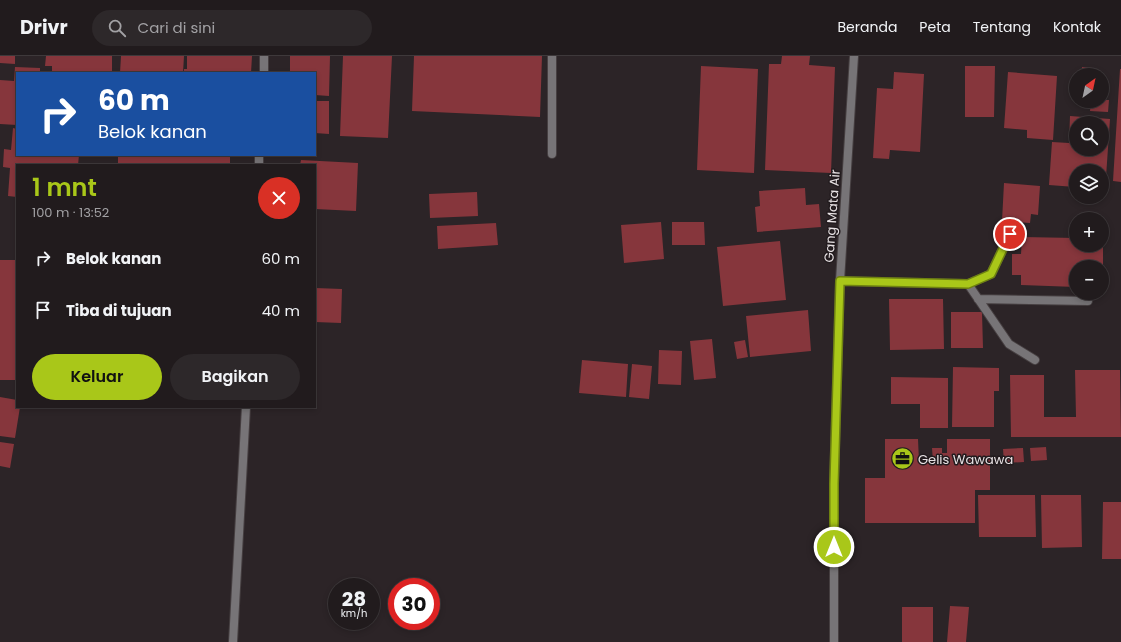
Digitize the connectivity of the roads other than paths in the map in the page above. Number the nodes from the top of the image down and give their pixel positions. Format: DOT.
graph roads {
  1 [pos="264,56"];
  2 [pos="552,56"];
  3 [pos="854,56"];
  4 [pos="264,72"];
  5 [pos="552,154"];
  6 [pos="1010,234"];
  7 [pos="840,281"];
  8 [pos="968,284"];
  9 [pos="978,299"];
  10 [pos="1088,301"];
  11 [pos="1035,360"];
  12 [pos="246,408"];
  13 [pos="233,642"];
  14 [pos="834,642"];
  1 -- 4 [label="street"];
  2 -- 5 [label="street"];
  3 -- 7 [label="street, Gang Mata Air"];
  6 -- 8 [label="street"];
  7 -- 8 [label="street"];
  7 -- 14 [label="street, Gang Mata Air"];
  8 -- 9 [label="street"];
  9 -- 10 [label="street"];
  9 -- 11 [label="street"];
  12 -- 13 [label="street"];
}
